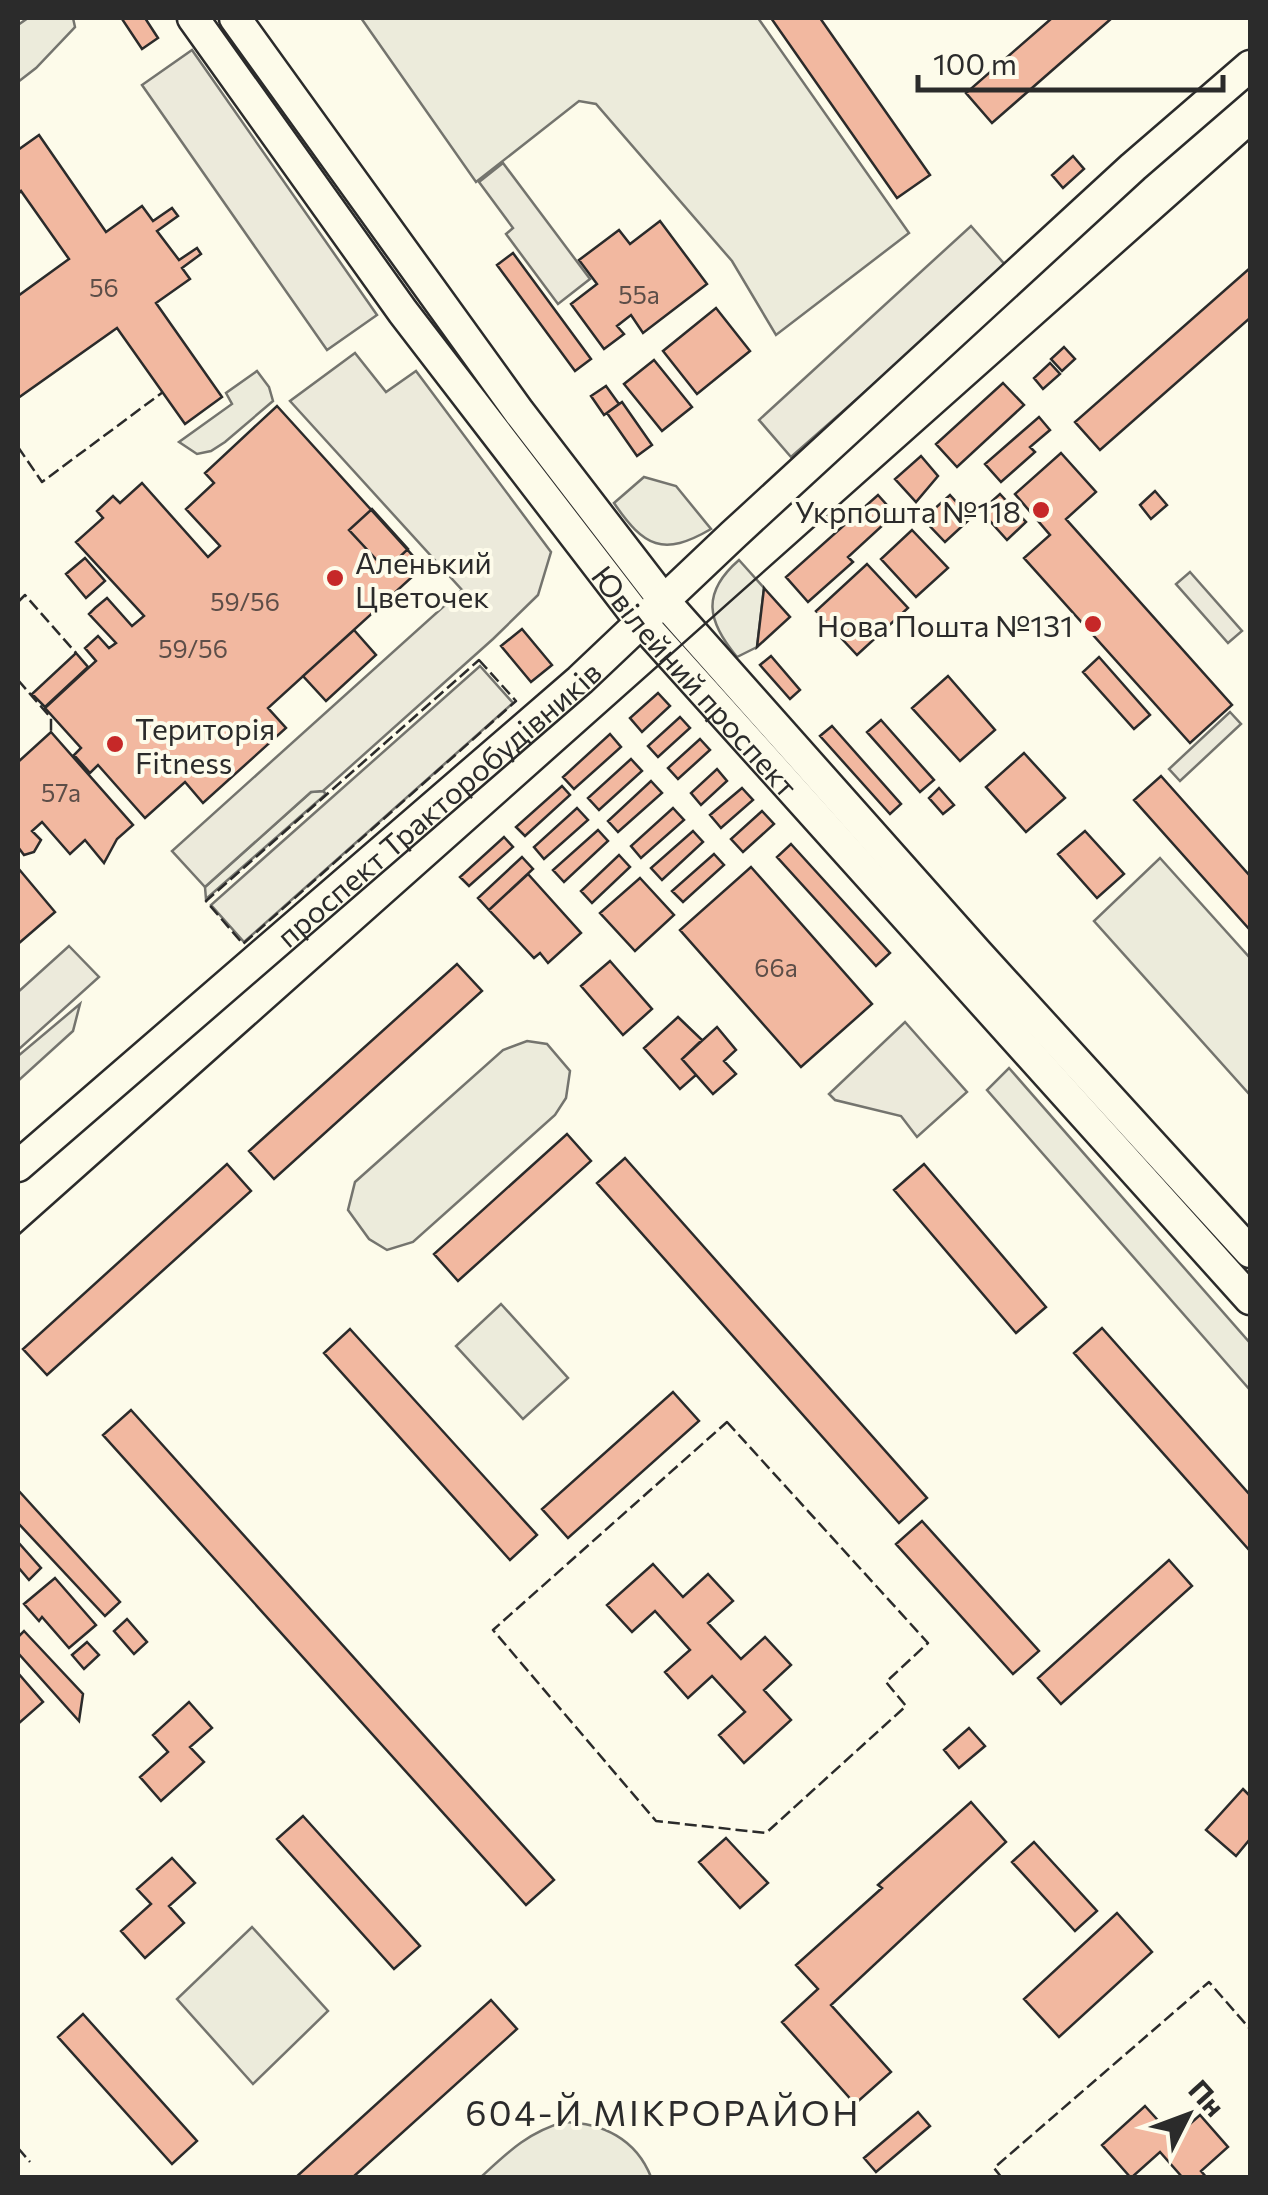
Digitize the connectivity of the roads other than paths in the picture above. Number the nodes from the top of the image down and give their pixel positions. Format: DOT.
graph roads {
  1 [pos="193,18"];
  2 [pos="235,18"];
  3 [pos="1250,66"];
  4 [pos="664,602"];
  5 [pos="642,623"];
  6 [pos="18,1166"];
  7 [pos="1250,1252"];
  8 [pos="1250,1299"];
  1 -- 5 [label="main road, Ювілейний проспект"];
  2 -- 4 [label="main road, Ювілейний проспект"];
  3 -- 4 [label="main road, проспект Тракторобудівників"];
  4 -- 5 [label="main road, проспект Тракторобудівників"];
  4 -- 7 [label="main road, Ювілейний проспект"];
  5 -- 6 [label="main road, проспект Тракторобудівників"];
  5 -- 8 [label="main road, Ювілейний проспект"];
}
